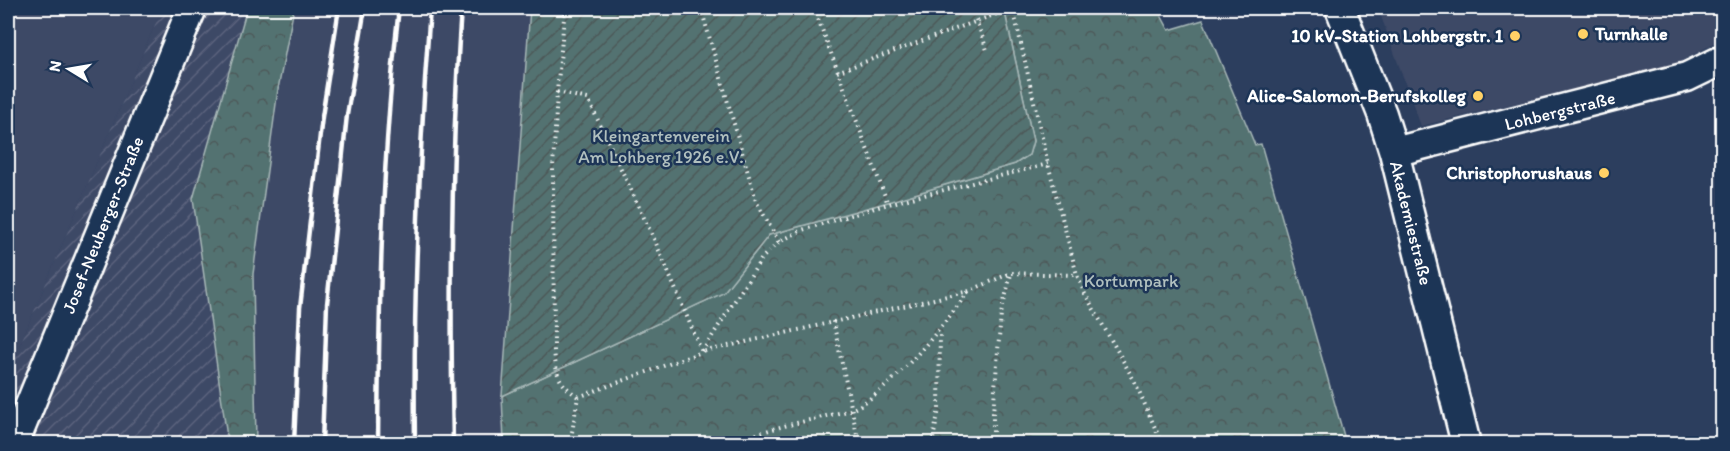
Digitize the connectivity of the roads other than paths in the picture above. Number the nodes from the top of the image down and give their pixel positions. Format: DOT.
graph roads {
  1 [pos="192,8"];
  2 [pos="1340,8"];
  3 [pos="1722,60"];
  4 [pos="1394,152"];
  5 [pos="14,444"];
  6 [pos="1466,444"];
  1 -- 5 [label="street, Josef-Neuberger-Straße"];
  2 -- 4 [label="street, Akademiestraße"];
  3 -- 4 [label="street, Lohbergstraße"];
  4 -- 6 [label="street, Akademiestraße"];
}
